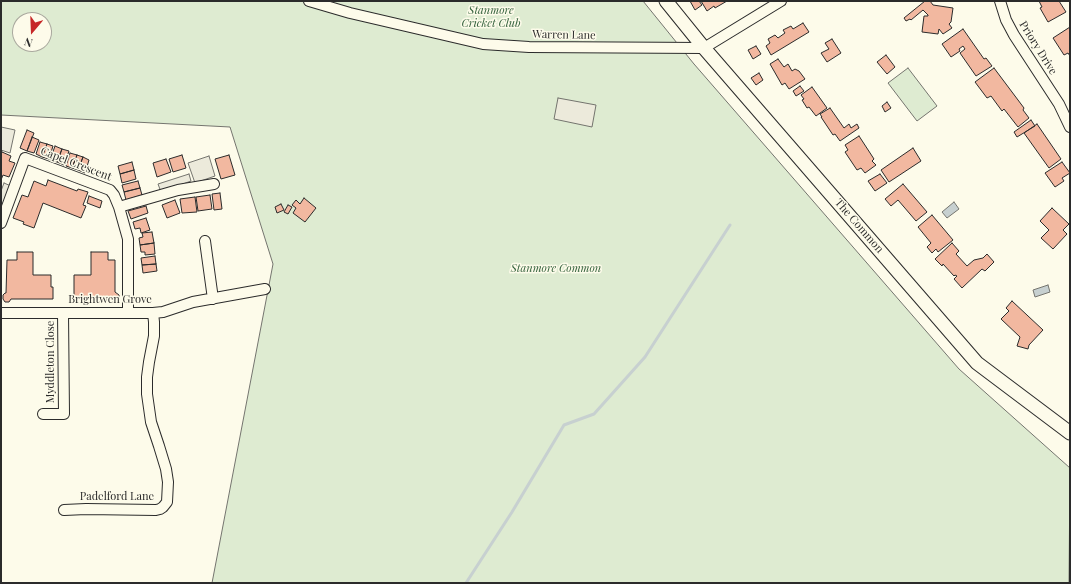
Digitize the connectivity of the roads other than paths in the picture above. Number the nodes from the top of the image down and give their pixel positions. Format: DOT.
graph roads {
  1 [pos="309,1"];
  2 [pos="666,1"];
  3 [pos="781,1"];
  4 [pos="1000,1"];
  5 [pos="704,48"];
  6 [pos="1070,127"];
  7 [pos="214,184"];
  8 [pos="119,207"];
  9 [pos="1,223"];
  10 [pos="205,241"];
  11 [pos="265,289"];
  12 [pos="213,299"];
  13 [pos="1,313"];
  14 [pos="63,313"];
  15 [pos="128,313"];
  16 [pos="153,313"];
  17 [pos="43,414"];
  18 [pos="1070,433"];
  19 [pos="64,510"];
  1 -- 5 [label="street, Warren Lane"];
  2 -- 5 [label="main road, The Common"];
  3 -- 5 [label="street"];
  4 -- 6 [label="street, Priory Drive"];
  5 -- 18 [label="main road, The Common"];
  7 -- 8 [label="street"];
  8 -- 9 [label="street, Capel Crescent"];
  8 -- 15 [label="street, Capel Crescent"];
  10 -- 12 [label="street"];
  11 -- 12 [label="street, Brightwen Grove"];
  12 -- 16 [label="street, Brightwen Grove"];
  13 -- 14 [label="street, Brightwen Grove"];
  14 -- 15 [label="street, Brightwen Grove"];
  14 -- 17 [label="street, Myddleton Close"];
  15 -- 16 [label="street, Brightwen Grove"];
  16 -- 19 [label="street, Padelford Lane"];
}
